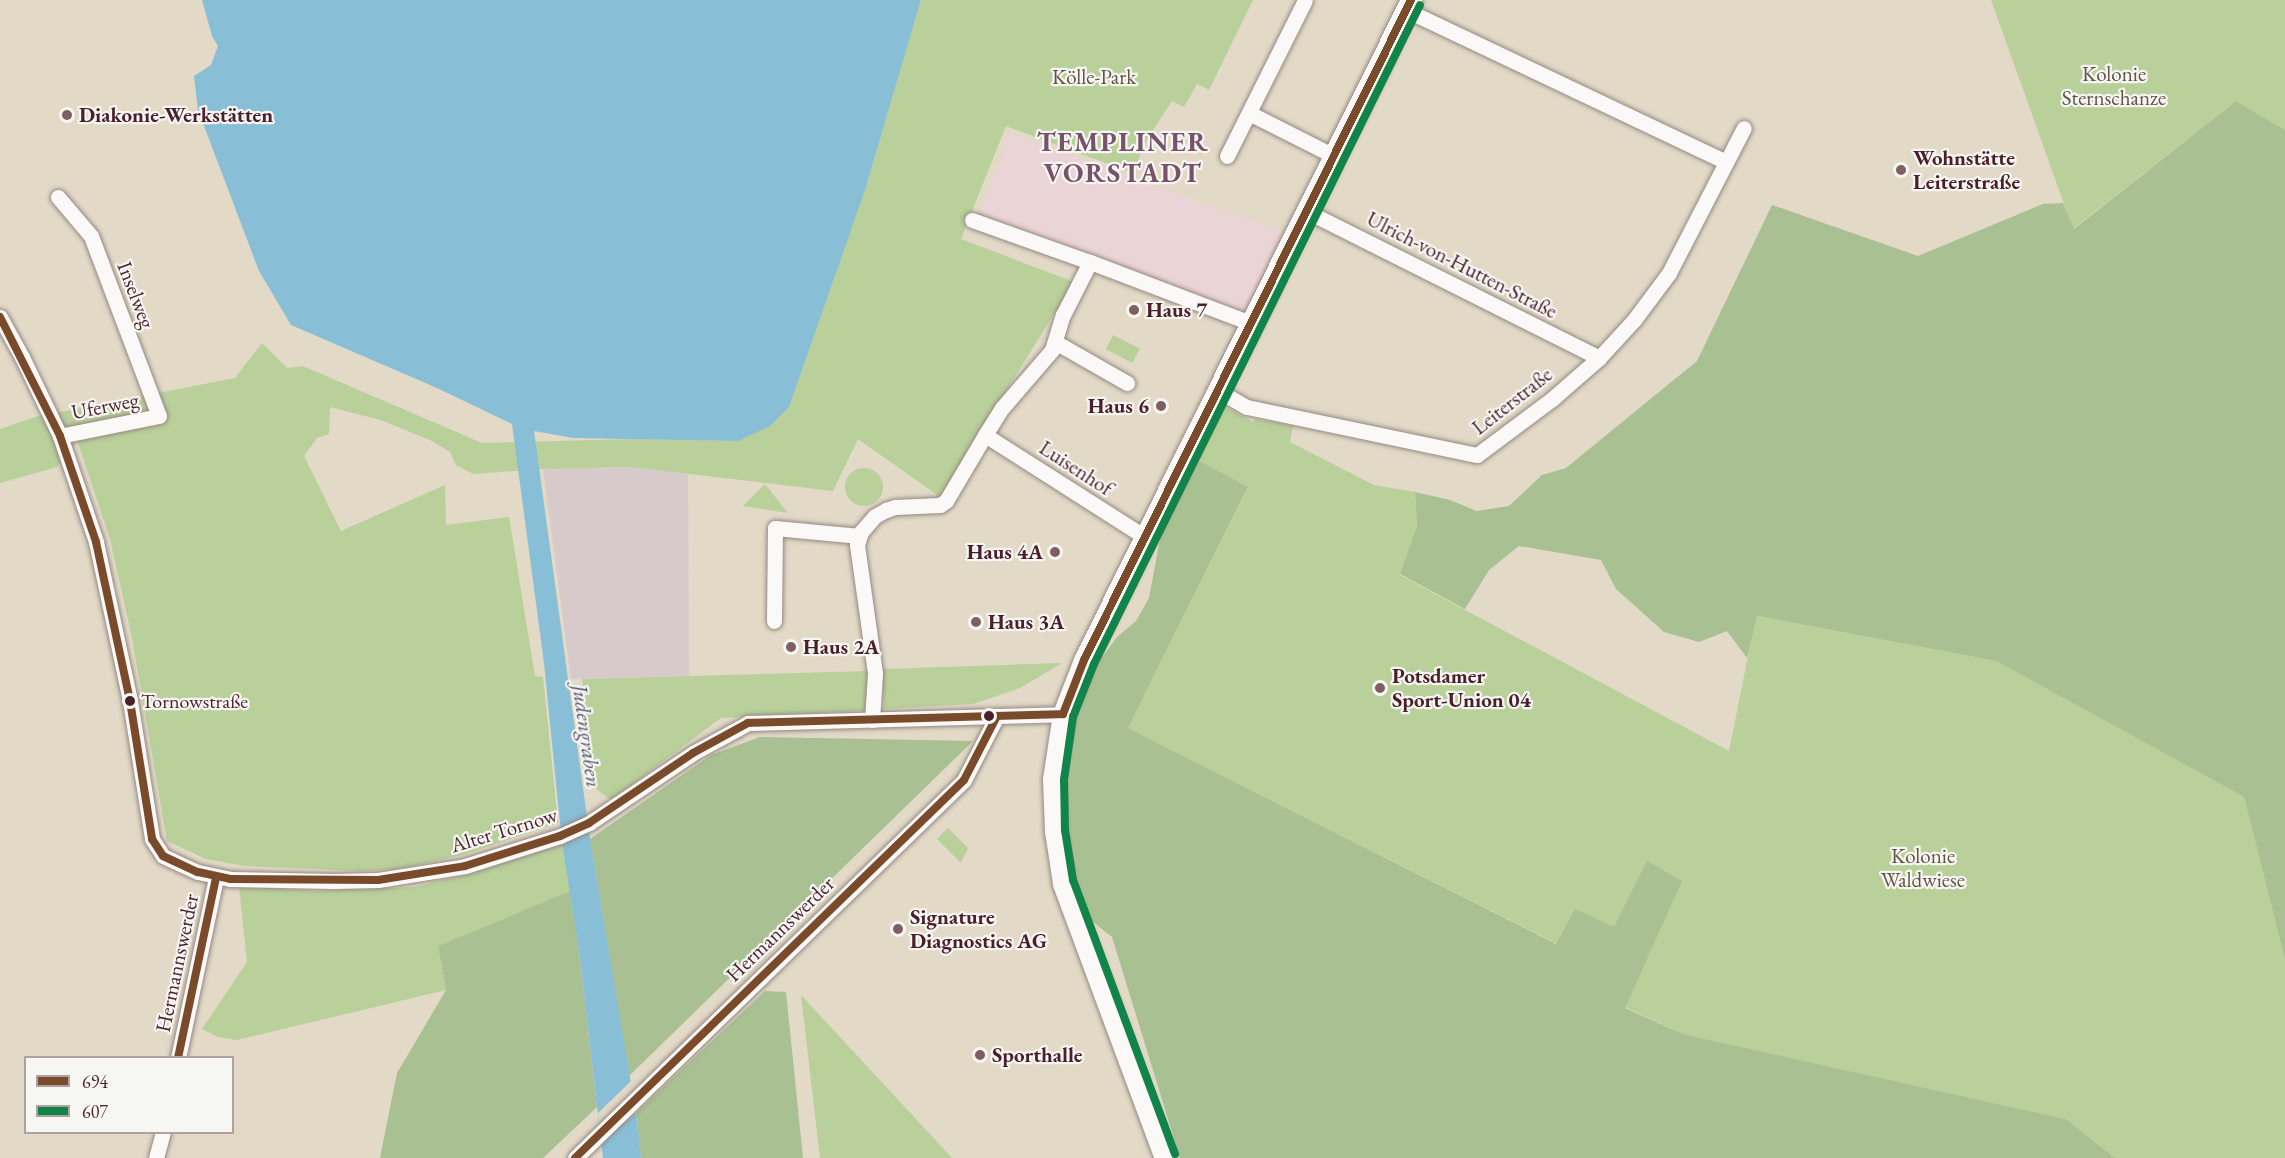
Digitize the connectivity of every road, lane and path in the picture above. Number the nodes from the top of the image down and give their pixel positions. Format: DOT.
graph roads {
  1 [pos="1305,0"];
  2 [pos="1408,5"];
  3 [pos="1249,112"];
  4 [pos="1744,128"];
  5 [pos="1227,156"];
  6 [pos="1334,156"];
  7 [pos="1726,162"];
  8 [pos="58,197"];
  9 [pos="1306,211"];
  10 [pos="972,220"];
  11 [pos="1090,262"];
  12 [pos="0,317"];
  13 [pos="1251,323"];
  14 [pos="1055,342"];
  15 [pos="1599,358"];
  16 [pos="1127,383"];
  17 [pos="1217,390"];
  18 [pos="159,416"];
  19 [pos="985,435"];
  20 [pos="60,436"];
  21 [pos="860,536"];
  22 [pos="1145,537"];
  23 [pos="774,621"];
  24 [pos="1063,714"];
  25 [pos="997,716"];
  26 [pos="872,720"];
  27 [pos="216,877"];
  28 [pos="178,1056"];
  29 [pos="162,1134"];
  30 [pos="156,1158"];
  31 [pos="575,1158"];
  32 [pos="1166,1158"];
  1 -- 3 [label="street"];
  2 -- 6 [label="street"];
  2 -- 7 [label="street"];
  3 -- 5 [label="street"];
  3 -- 6 [label="street"];
  4 -- 7 [label="street, Leiterstraße"];
  6 -- 9 [label="street"];
  7 -- 15 [label="street, Leiterstraße"];
  8 -- 18 [label="street, Inselweg"];
  9 -- 13 [label="street"];
  9 -- 15 [label="street, Ulrich-von-Hutten-Straße"];
  10 -- 11 [label="street"];
  11 -- 13 [label="street"];
  11 -- 14 [label="street"];
  12 -- 20 [label="street"];
  13 -- 17 [label="street"];
  14 -- 16 [label="street"];
  14 -- 19 [label="street"];
  15 -- 17 [label="street, Leiterstraße"];
  17 -- 22 [label="street"];
  18 -- 20 [label="street, Uferweg"];
  19 -- 21 [label="street"];
  19 -- 22 [label="street, Luisenhof"];
  20 -- 27 [label="street"];
  21 -- 23 [label="street"];
  21 -- 26 [label="street"];
  22 -- 24 [label="street"];
  24 -- 25 [label="street, Alter Tornow"];
  24 -- 32 [label="street"];
  25 -- 26 [label="street, Alter Tornow"];
  25 -- 31 [label="street, Hermannswerder"];
  26 -- 27 [label="street, Alter Tornow"];
  27 -- 28 [label="street, Hermannswerder"];
  29 -- 30 [label="street"];
}
